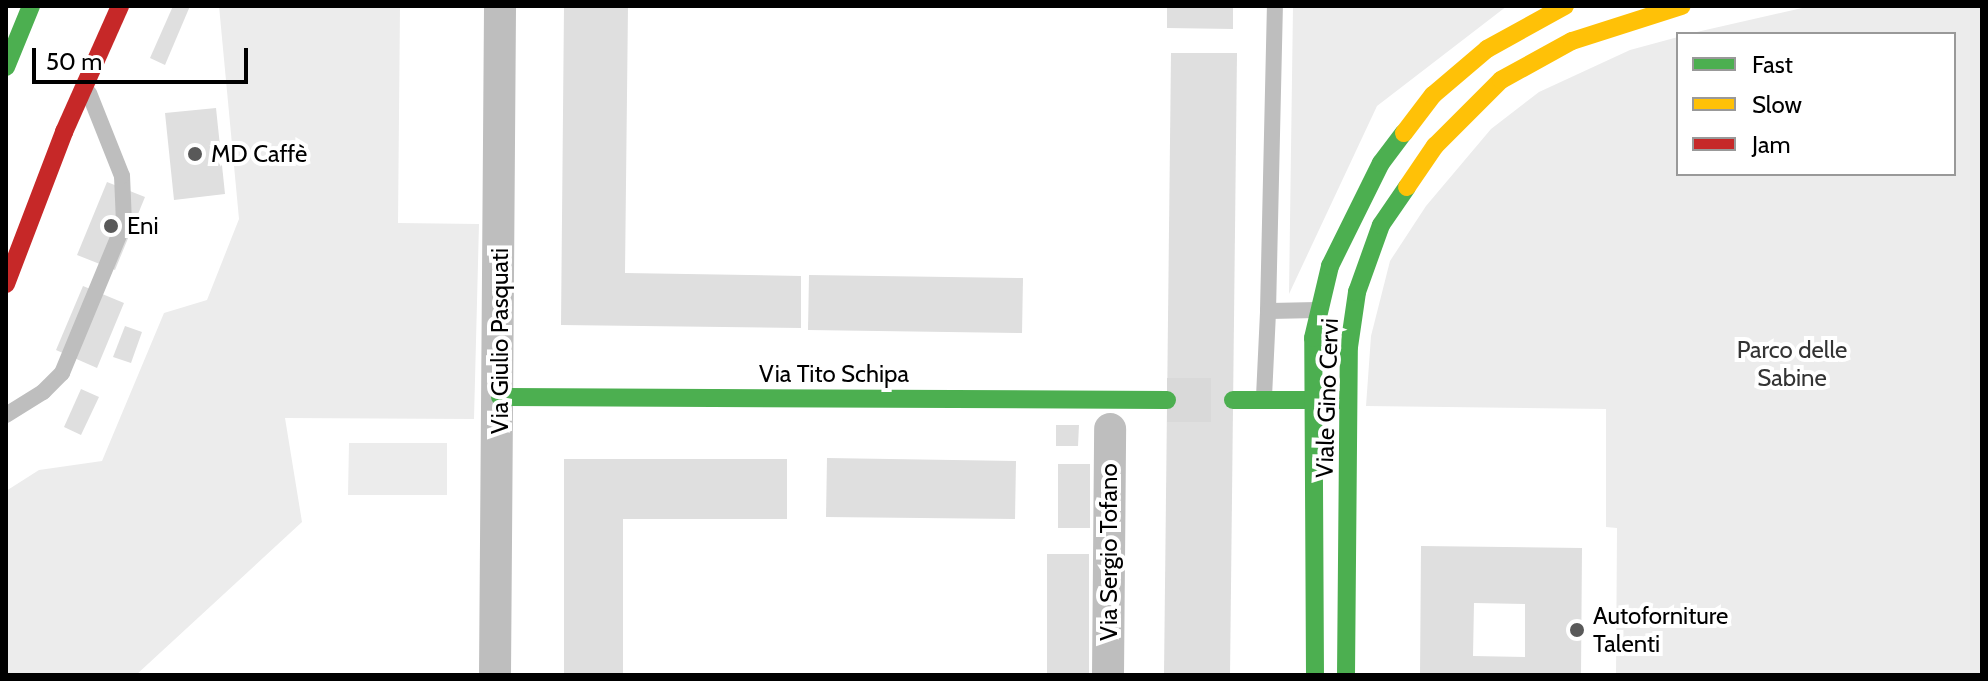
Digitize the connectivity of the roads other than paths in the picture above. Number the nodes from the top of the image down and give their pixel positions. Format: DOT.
graph roads {
  1 [pos="31,6"];
  2 [pos="120,6"];
  3 [pos="500,6"];
  4 [pos="1275,6"];
  5 [pos="1565,6"];
  6 [pos="1682,6"];
  7 [pos="6,67"];
  8 [pos="85,82"];
  9 [pos="6,284"];
  10 [pos="1317,310"];
  11 [pos="1268,311"];
  12 [pos="500,397"];
  13 [pos="1167,400"];
  14 [pos="1233,400"];
  15 [pos="1264,400"];
  16 [pos="1313,400"];
  17 [pos="1348,400"];
  18 [pos="6,415"];
  19 [pos="1110,429"];
  20 [pos="495,675"];
  21 [pos="1108,675"];
  22 [pos="1315,675"];
  23 [pos="1346,675"];
  1 -- 7 [label="street"];
  2 -- 8 [label="street"];
  3 -- 12 [label="street, Via Giulio Pasquati"];
  4 -- 11 [label="lane"];
  5 -- 10 [label="street, Viale Gino Cervi"];
  6 -- 17 [label="street, Viale Gino Cervi"];
  8 -- 9 [label="street"];
  8 -- 18 [label="lane"];
  10 -- 11 [label="lane"];
  10 -- 16 [label="street, Viale Gino Cervi"];
  11 -- 15 [label="lane"];
  12 -- 13 [label="street, Via Tito Schipa"];
  12 -- 20 [label="street, Via Giulio Pasquati"];
  14 -- 15 [label="street"];
  15 -- 16 [label="street"];
  16 -- 17 [label="street"];
  16 -- 22 [label="street, Viale Gino Cervi"];
  17 -- 23 [label="street, Viale Gino Cervi"];
  19 -- 21 [label="street, Via Sergio Tofano"];
}
